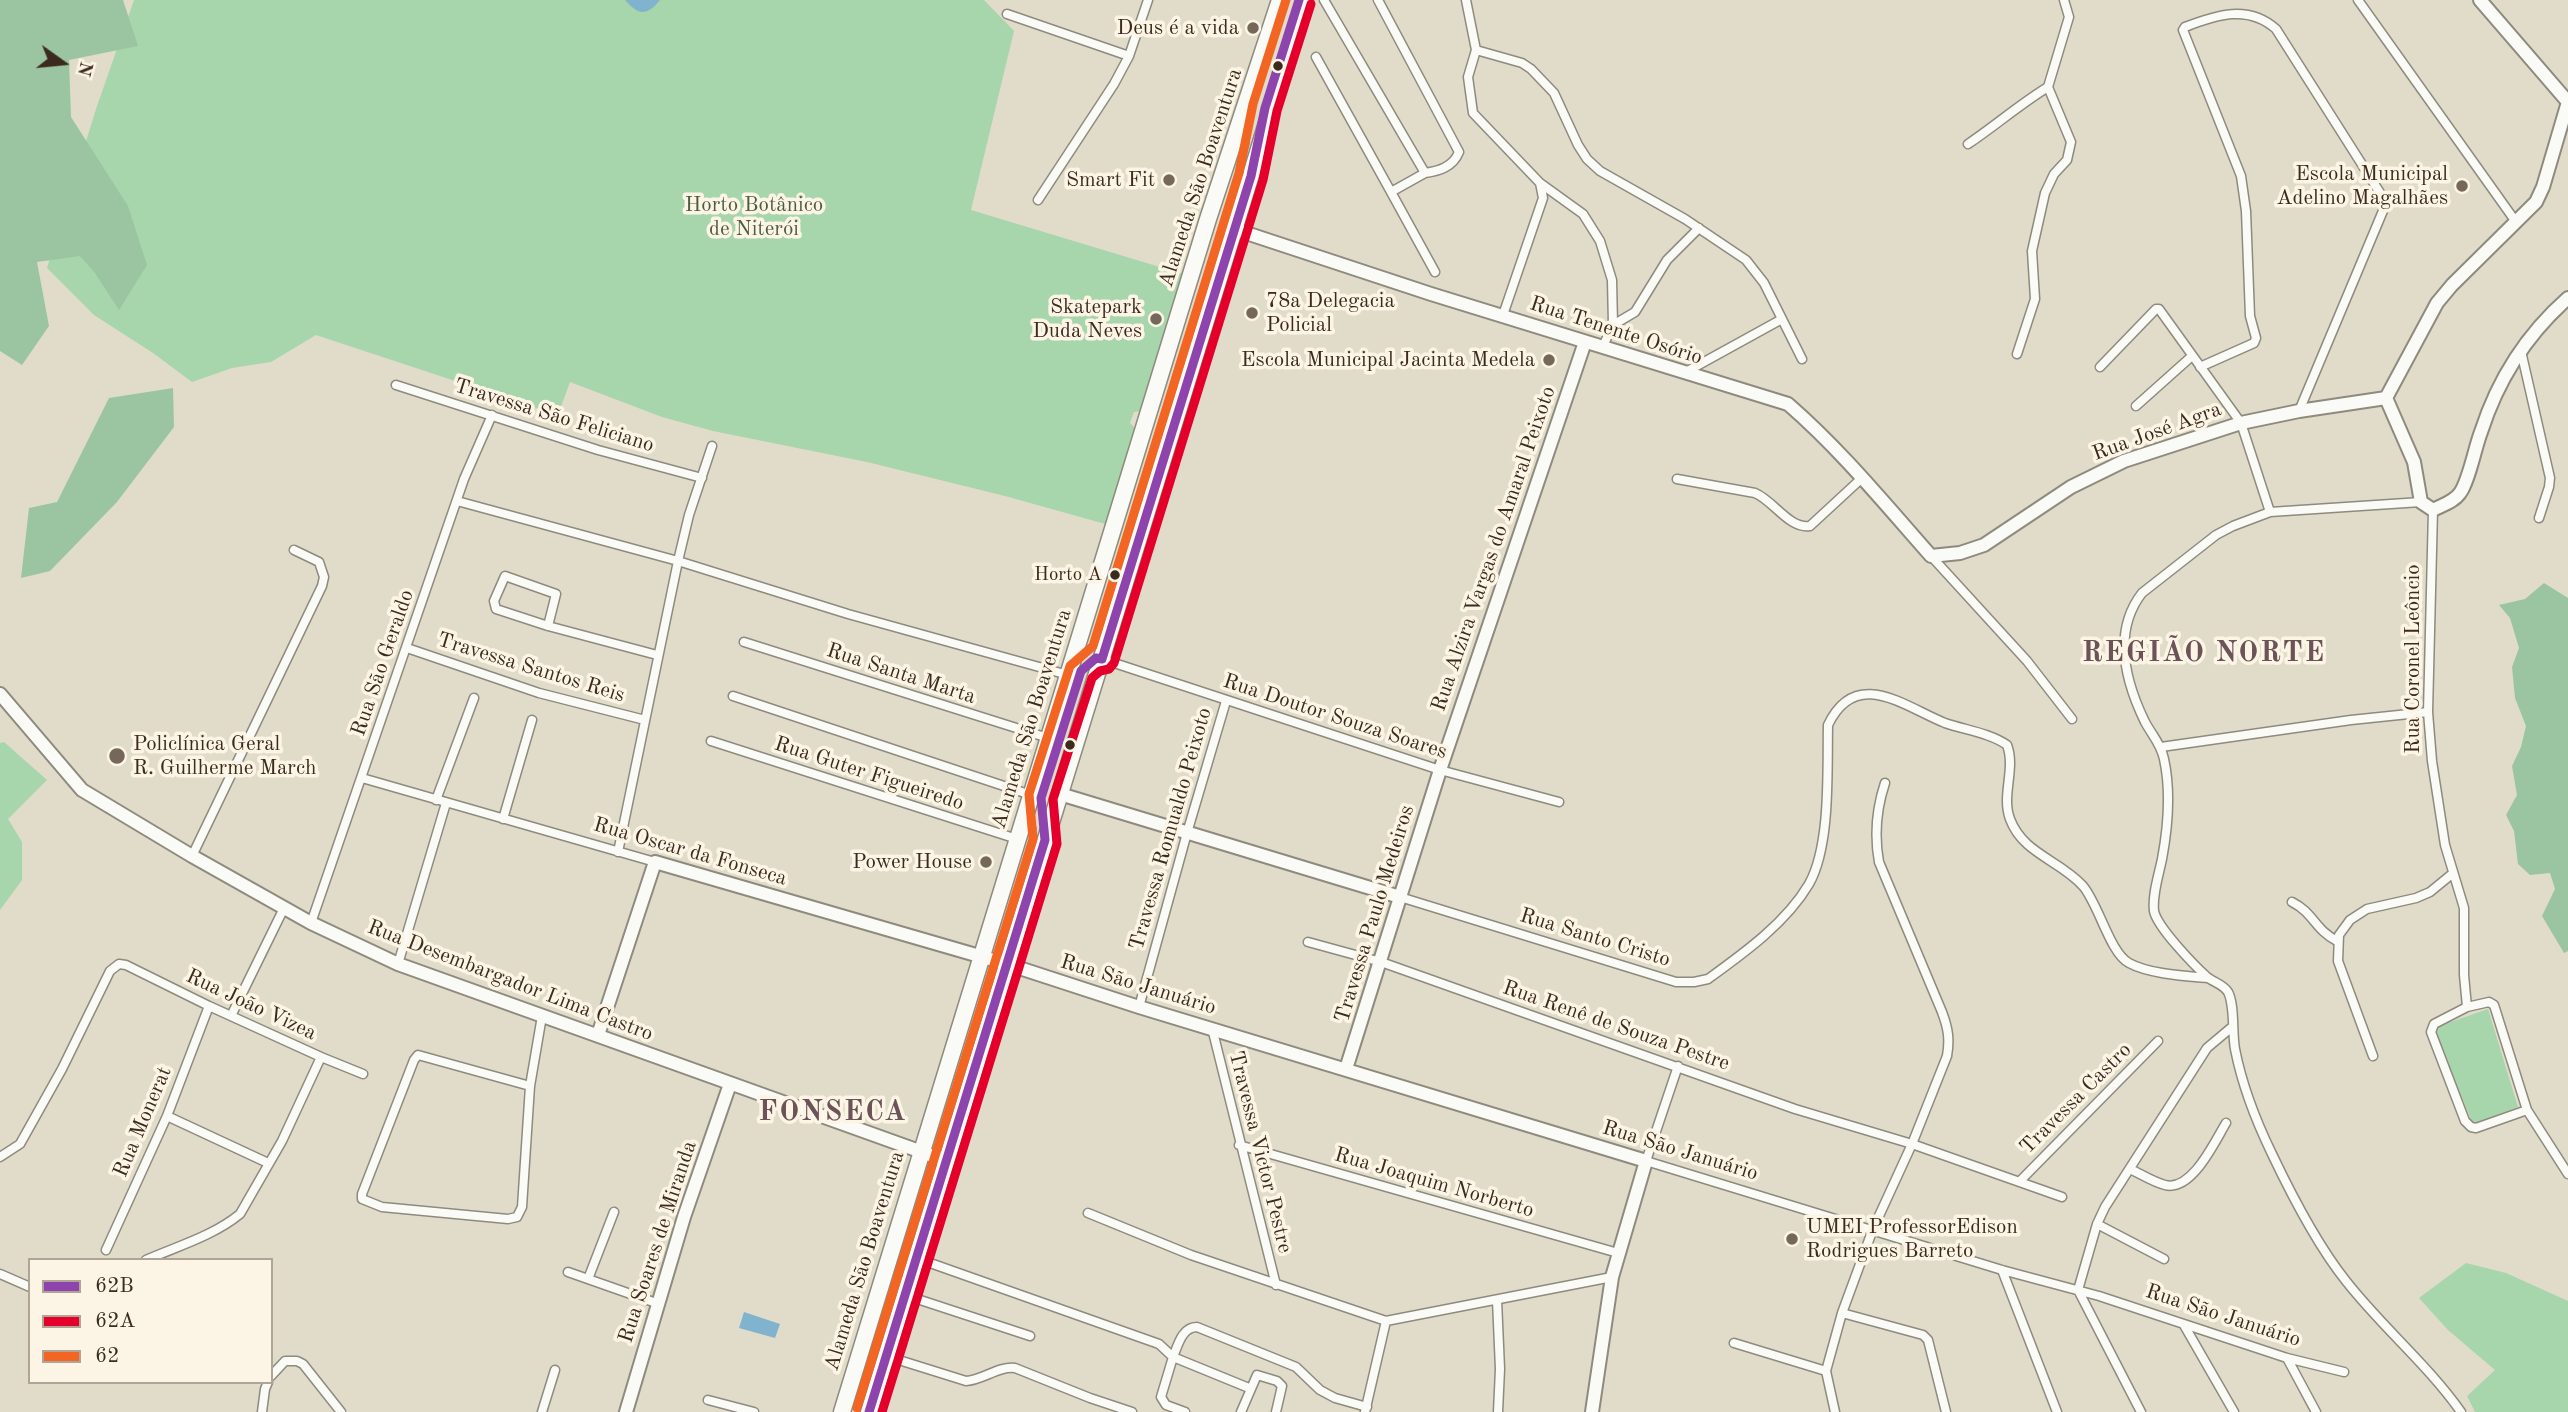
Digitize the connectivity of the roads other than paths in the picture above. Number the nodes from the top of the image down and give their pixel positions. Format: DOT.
graph roads {
  1 [pos="1148,0"];
  2 [pos="1280,0"];
  3 [pos="1305,0"];
  4 [pos="1324,0"];
  5 [pos="1378,0"];
  6 [pos="1466,0"];
  7 [pos="2064,0"];
  8 [pos="2358,0"];
  9 [pos="2480,0"];
  10 [pos="1007,14"];
  11 [pos="1476,50"];
  12 [pos="1129,56"];
  13 [pos="1316,57"];
  14 [pos="2048,88"];
  15 [pos="2568,102"];
  16 [pos="1968,144"];
  17 [pos="1425,173"];
  18 [pos="1540,183"];
  19 [pos="1391,192"];
  20 [pos="1038,200"];
  21 [pos="2516,222"];
  22 [pos="1699,228"];
  23 [pos="1234,229"];
  24 [pos="1435,272"];
  25 [pos="2568,298"];
  26 [pos="1503,315"];
  27 [pos="1782,319"];
  28 [pos="1613,325"];
  29 [pos="1585,342"];
  30 [pos="1602,348"];
  31 [pos="2520,348"];
  32 [pos="2017,354"];
  33 [pos="2192,356"];
  34 [pos="1802,359"];
  35 [pos="2100,367"];
  36 [pos="2200,367"];
  37 [pos="1684,373"];
  38 [pos="396,386"];
  39 [pos="2386,398"];
  40 [pos="2136,406"];
  41 [pos="2299,411"];
  42 [pos="492,415"];
  43 [pos="2241,423"];
  44 [pos="712,446"];
  45 [pos="702,478"];
  46 [pos="1862,478"];
  47 [pos="1677,479"];
  48 [pos="457,501"];
  49 [pos="2421,502"];
  50 [pos="2433,510"];
  51 [pos="2270,512"];
  52 [pos="2539,518"];
  53 [pos="294,550"];
  54 [pos="1931,556"];
  55 [pos="678,561"];
  56 [pos="548,626"];
  57 [pos="744,642"];
  58 [pos="407,648"];
  59 [pos="657,655"];
  60 [pos="1102,659"];
  61 [pos="1068,675"];
  62 [pos="0,694"];
  63 [pos="733,696"];
  64 [pos="474,698"];
  65 [pos="1226,701"];
  66 [pos="2428,712"];
  67 [pos="2072,719"];
  68 [pos="532,720"];
  69 [pos="645,720"];
  70 [pos="1048,738"];
  71 [pos="710,741"];
  72 [pos="2161,747"];
  73 [pos="1440,770"];
  74 [pos="362,778"];
  75 [pos="1885,783"];
  76 [pos="1060,794"];
  77 [pos="1031,795"];
  78 [pos="436,800"];
  79 [pos="1559,802"];
  80 [pos="446,803"];
  81 [pos="503,819"];
  82 [pos="1187,833"];
  83 [pos="1017,839"];
  84 [pos="618,852"];
  85 [pos="192,856"];
  86 [pos="654,862"];
  87 [pos="2452,874"];
  88 [pos="1400,897"];
  89 [pos="2292,902"];
  90 [pos="284,908"];
  91 [pos="311,923"];
  92 [pos="2337,940"];
  93 [pos="1308,942"];
  94 [pos="981,956"];
  95 [pos="1381,962"];
  96 [pos="398,964"];
  97 [pos="1007,964"];
  98 [pos="2208,978"];
  99 [pos="209,1006"];
  100 [pos="1139,1007"];
  101 [pos="2467,1007"];
  102 [pos="231,1016"];
  103 [pos="542,1016"];
  104 [pos="2232,1027"];
  105 [pos="1212,1028"];
  106 [pos="598,1035"];
  107 [pos="2158,1041"];
  108 [pos="2373,1056"];
  109 [pos="321,1057"];
  110 [pos="1678,1066"];
  111 [pos="1346,1069"];
  112 [pos="363,1073"];
  113 [pos="730,1084"];
  114 [pos="530,1086"];
  115 [pos="2527,1110"];
  116 [pos="167,1116"];
  117 [pos="2227,1123"];
  118 [pos="1912,1144"];
  119 [pos="1240,1145"];
  120 [pos="921,1152"];
  121 [pos="0,1157"];
  122 [pos="947,1161"];
  123 [pos="1646,1161"];
  124 [pos="268,1163"];
  125 [pos="2130,1169"];
  126 [pos="2568,1174"];
  127 [pos="2020,1181"];
  128 [pos="2062,1197"];
  129 [pos="614,1212"];
  130 [pos="1088,1213"];
  131 [pos="2097,1224"];
  132 [pos="1872,1229"];
  133 [pos="106,1250"];
  134 [pos="1618,1253"];
  135 [pos="151,1258"];
  136 [pos="916,1258"];
  137 [pos="2164,1259"];
  138 [pos="2002,1270"];
  139 [pos="568,1272"];
  140 [pos="0,1274"];
  141 [pos="1612,1277"];
  142 [pos="588,1279"];
  143 [pos="1276,1285"];
  144 [pos="28,1286"];
  145 [pos="2078,1290"];
  146 [pos="905,1295"];
  147 [pos="1497,1300"];
  148 [pos="659,1304"];
  149 [pos="1842,1313"];
  150 [pos="1386,1321"];
  151 [pos="2185,1325"];
  152 [pos="1030,1336"];
  153 [pos="1734,1343"];
  154 [pos="886,1356"];
  155 [pos="1173,1357"];
  156 [pos="2287,1358"];
  157 [pos="555,1370"];
  158 [pos="1826,1371"];
  159 [pos="2344,1372"];
  160 [pos="273,1374"];
  161 [pos="267,1384"];
  162 [pos="1249,1388"];
  163 [pos="708,1400"];
  164 [pos="1366,1410"];
  165 [pos="262,1412"];
  166 [pos="328,1412"];
  167 [pos="341,1412"];
  168 [pos="542,1412"];
  169 [pos="626,1412"];
  170 [pos="754,1412"];
  171 [pos="842,1412"];
  172 [pos="869,1412"];
  173 [pos="1132,1412"];
  174 [pos="1185,1412"];
  175 [pos="1241,1412"];
  176 [pos="1276,1412"];
  177 [pos="1498,1412"];
  178 [pos="1592,1412"];
  179 [pos="1835,1412"];
  180 [pos="1946,1412"];
  181 [pos="2057,1412"];
  182 [pos="2141,1412"];
  183 [pos="2234,1412"];
  184 [pos="2316,1412"];
  185 [pos="2461,1412"];
  1 -- 12 [label="street"];
  2 -- 61 [label="highway, Alameda São Boaventura"];
  3 -- 23 [label="highway"];
  4 -- 17 [label="street"];
  5 -- 17 [label="street"];
  6 -- 11 [label="street"];
  7 -- 14 [label="street"];
  8 -- 21 [label="street"];
  9 -- 15 [label="street"];
  10 -- 12 [label="street"];
  11 -- 18 [label="street"];
  11 -- 22 [label="street"];
  12 -- 20 [label="street"];
  13 -- 19 [label="street"];
  14 -- 16 [label="street"];
  14 -- 32 [label="street"];
  15 -- 21 [label="street"];
  17 -- 19 [label="street"];
  18 -- 26 [label="street"];
  18 -- 28 [label="street"];
  19 -- 24 [label="street"];
  21 -- 39 [label="street"];
  22 -- 27 [label="street"];
  22 -- 28 [label="street"];
  23 -- 26 [label="street, Rua Tenente Osório"];
  23 -- 60 [label="highway"];
  25 -- 31 [label="street"];
  26 -- 29 [label="street, Rua Tenente Osório"];
  27 -- 34 [label="street"];
  27 -- 37 [label="street"];
  28 -- 30 [label="street"];
  29 -- 30 [label="street, Rua Tenente Osório"];
  29 -- 73 [label="street, Rua Alzira Vargas do Amaral Peixoto"];
  30 -- 37 [label="street, Rua Tenente Osório"];
  31 -- 50 [label="street"];
  31 -- 52 [label="street"];
  33 -- 35 [label="street"];
  33 -- 36 [label="street"];
  33 -- 40 [label="street"];
  36 -- 41 [label="street"];
  36 -- 43 [label="street"];
  37 -- 46 [label="street, Rua Tenente Osório"];
  38 -- 42 [label="street, Travessa São Feliciano"];
  39 -- 41 [label="street, Rua José Agra"];
  39 -- 49 [label="street"];
  41 -- 43 [label="street, Rua José Agra"];
  42 -- 45 [label="street, Travessa São Feliciano"];
  42 -- 48 [label="street, Rua São Geraldo"];
  43 -- 51 [label="street"];
  43 -- 54 [label="street, Rua José Agra"];
  44 -- 45 [label="street"];
  45 -- 55 [label="street"];
  46 -- 47 [label="street"];
  46 -- 54 [label="street, Rua Tenente Osório"];
  48 -- 55 [label="street"];
  48 -- 58 [label="street, Rua São Geraldo"];
  49 -- 50 [label="street"];
  49 -- 51 [label="street"];
  50 -- 66 [label="street, Rua Coronel Leôncio"];
  51 -- 72 [label="street"];
  53 -- 85 [label="street"];
  54 -- 67 [label="street, Rua Tenente Osório"];
  55 -- 59 [label="street"];
  55 -- 61 [label="street"];
  56 -- 56 [label="street"];
  56 -- 59 [label="street"];
  57 -- 70 [label="street, Rua Santa Marta"];
  58 -- 69 [label="street, Travessa Santos Reis"];
  58 -- 74 [label="street, Rua São Geraldo"];
  59 -- 69 [label="street"];
  60 -- 65 [label="street, Rua Doutor Souza Soares"];
  60 -- 76 [label="highway"];
  61 -- 70 [label="highway, Alameda São Boaventura"];
  62 -- 85 [label="street, Rua Desembargador Lima Castro"];
  63 -- 77 [label="street"];
  64 -- 78 [label="street"];
  65 -- 73 [label="street, Rua Doutor Souza Soares"];
  65 -- 82 [label="street, Travessa Romualdo Peixoto"];
  66 -- 72 [label="street"];
  66 -- 87 [label="street, Rua Coronel Leôncio"];
  68 -- 81 [label="street"];
  69 -- 84 [label="street"];
  70 -- 77 [label="highway, Alameda São Boaventura"];
  71 -- 83 [label="street, Rua Guter Figueiredo"];
  72 -- 98 [label="street"];
  73 -- 79 [label="street, Rua Doutor Souza Soares"];
  73 -- 88 [label="street, Travessa Paulo Medeiros"];
  74 -- 78 [label="street, Rua Oscar da Fonseca"];
  74 -- 91 [label="street, Rua São Geraldo"];
  75 -- 118 [label="street"];
  76 -- 82 [label="street, Rua Santo Cristo"];
  76 -- 97 [label="highway"];
  77 -- 83 [label="highway, Alameda São Boaventura"];
  78 -- 80 [label="street, Rua Oscar da Fonseca"];
  80 -- 81 [label="street, Rua Oscar da Fonseca"];
  80 -- 96 [label="street"];
  81 -- 84 [label="street, Rua Oscar da Fonseca"];
  82 -- 88 [label="street, Rua Santo Cristo"];
  82 -- 100 [label="street, Travessa Romualdo Peixoto"];
  83 -- 94 [label="highway, Alameda São Boaventura"];
  84 -- 86 [label="street, Rua Oscar da Fonseca"];
  85 -- 90 [label="street, Rua Desembargador Lima Castro"];
  86 -- 94 [label="street, Rua Oscar da Fonseca"];
  86 -- 106 [label="street"];
  87 -- 92 [label="street"];
  87 -- 101 [label="street, Rua Coronel Leôncio"];
  88 -- 95 [label="street, Travessa Paulo Medeiros"];
  88 -- 98 [label="street, Rua Santo Cristo"];
  89 -- 92 [label="street"];
  90 -- 91 [label="street, Rua Desembargador Lima Castro"];
  90 -- 102 [label="street"];
  91 -- 96 [label="street, Rua Desembargador Lima Castro"];
  92 -- 108 [label="street"];
  93 -- 95 [label="street, Rua Renê de Souza Pestre"];
  94 -- 97 [label="street, Rua Oscar da Fonseca"];
  94 -- 120 [label="highway, Alameda São Boaventura"];
  95 -- 110 [label="street, Rua Renê de Souza Pestre"];
  95 -- 111 [label="street, Travessa Paulo Medeiros"];
  96 -- 103 [label="street, Rua Desembargador Lima Castro"];
  97 -- 100 [label="street, Rua São Januário"];
  97 -- 122 [label="highway"];
  98 -- 104 [label="street"];
  99 -- 102 [label="street, Rua João Vizea"];
  99 -- 116 [label="street, Rua Monerat"];
  99 -- 121 [label="street, Rua João Vizea"];
  100 -- 105 [label="street, Rua São Januário"];
  101 -- 115 [label="street"];
  101 -- 115 [label="street"];
  102 -- 109 [label="street, Rua João Vizea"];
  103 -- 106 [label="street, Rua Desembargador Lima Castro"];
  103 -- 114 [label="street"];
  104 -- 125 [label="street"];
  104 -- 185 [label="street"];
  105 -- 111 [label="street, Rua São Januário"];
  105 -- 119 [label="street, Travessa Victor Pestre"];
  106 -- 113 [label="street, Rua Desembargador Lima Castro"];
  107 -- 127 [label="street, Travessa Castro"];
  109 -- 112 [label="street, Rua João Vizea"];
  109 -- 124 [label="street"];
  110 -- 118 [label="street, Rua Renê de Souza Pestre"];
  110 -- 123 [label="street"];
  111 -- 123 [label="street, Rua São Januário"];
  113 -- 120 [label="street, Rua Desembargador Lima Castro"];
  113 -- 148 [label="street, Rua Soares de Miranda"];
  114 -- 114 [label="street"];
  115 -- 126 [label="street"];
  116 -- 124 [label="street"];
  116 -- 133 [label="street, Rua Monerat"];
  117 -- 125 [label="street"];
  118 -- 127 [label="street, Rua Renê de Souza Pestre"];
  118 -- 132 [label="street"];
  119 -- 134 [label="street, Rua Joaquim Norberto"];
  119 -- 143 [label="street, Travessa Victor Pestre"];
  120 -- 122 [label="street, Rua Desembargador Lima Castro"];
  120 -- 171 [label="highway, Alameda São Boaventura"];
  122 -- 136 [label="highway"];
  123 -- 132 [label="street, Rua São Januário"];
  123 -- 134 [label="street"];
  124 -- 135 [label="street"];
  125 -- 131 [label="street"];
  127 -- 128 [label="street, Rua Renê de Souza Pestre"];
  129 -- 142 [label="street"];
  130 -- 143 [label="street"];
  131 -- 137 [label="street"];
  131 -- 145 [label="street"];
  132 -- 138 [label="street, Rua São Januário"];
  132 -- 149 [label="street"];
  134 -- 141 [label="street"];
  136 -- 146 [label="highway"];
  136 -- 155 [label="street"];
  138 -- 145 [label="street, Rua São Januário"];
  138 -- 181 [label="street"];
  139 -- 142 [label="street"];
  140 -- 144 [label="street"];
  141 -- 147 [label="street"];
  141 -- 178 [label="street"];
  142 -- 148 [label="street"];
  143 -- 150 [label="street"];
  145 -- 151 [label="street, Rua São Januário"];
  145 -- 182 [label="street"];
  146 -- 152 [label="street"];
  146 -- 154 [label="highway"];
  147 -- 150 [label="street"];
  147 -- 177 [label="street"];
  148 -- 169 [label="street, Rua Soares de Miranda"];
  149 -- 158 [label="street"];
  149 -- 180 [label="street"];
  150 -- 164 [label="street"];
  151 -- 156 [label="street, Rua São Januário"];
  151 -- 183 [label="street"];
  153 -- 158 [label="street"];
  154 -- 172 [label="highway"];
  154 -- 173 [label="street"];
  155 -- 162 [label="street"];
  155 -- 164 [label="street"];
  155 -- 174 [label="street"];
  156 -- 159 [label="street, Rua São Januário"];
  156 -- 184 [label="street"];
  157 -- 168 [label="street"];
  158 -- 179 [label="street"];
  160 -- 167 [label="street"];
  161 -- 165 [label="street"];
  162 -- 175 [label="street"];
  162 -- 176 [label="street"];
  163 -- 170 [label="street"];
  166 -- 167 [label="street"];
}
